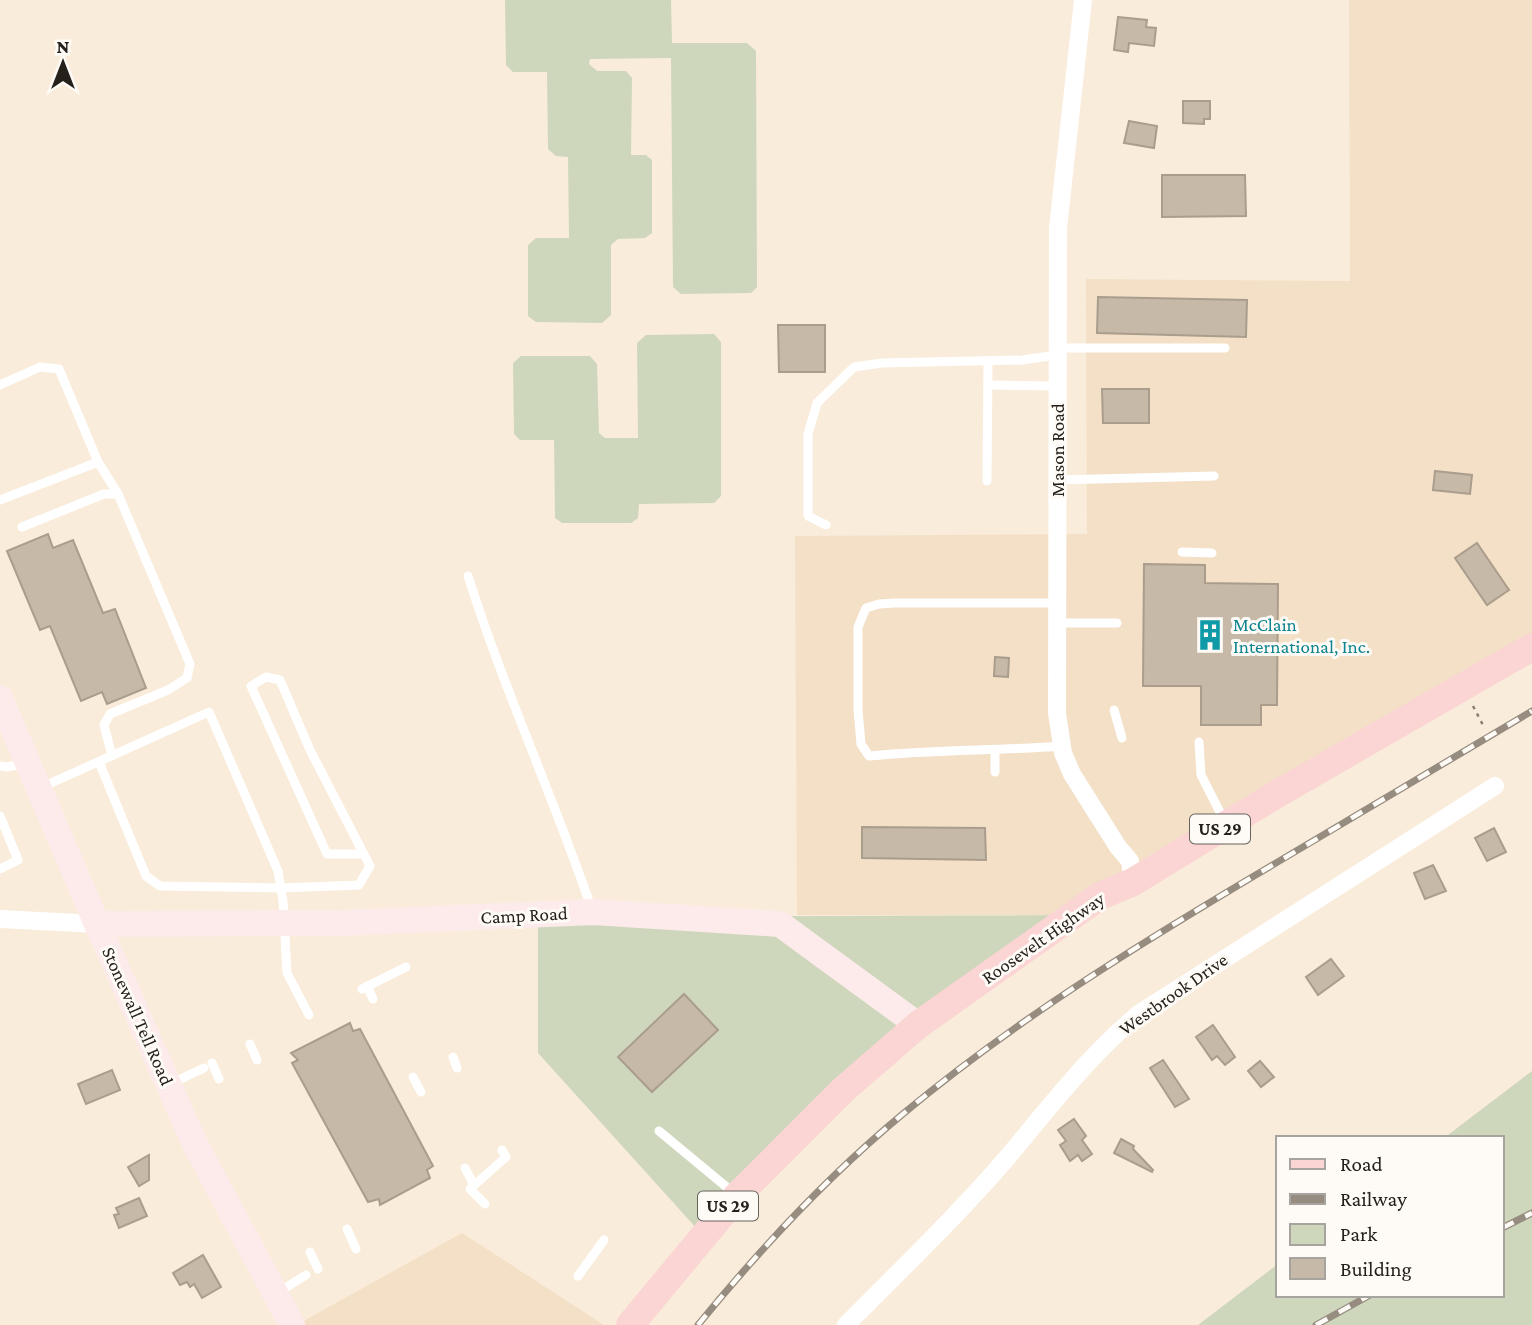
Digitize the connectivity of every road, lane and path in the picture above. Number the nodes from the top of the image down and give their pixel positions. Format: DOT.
graph roads {
  1 [pos="1083,0"];
  2 [pos="1225,348"];
  3 [pos="1057,351"];
  4 [pos="988,361"];
  5 [pos="0,385"];
  6 [pos="988,385"];
  7 [pos="1057,386"];
  8 [pos="98,462"];
  9 [pos="1214,477"];
  10 [pos="1057,480"];
  11 [pos="987,481"];
  12 [pos="118,494"];
  13 [pos="0,500"];
  14 [pos="826,525"];
  15 [pos="22,527"];
  16 [pos="1182,552"];
  17 [pos="1212,553"];
  18 [pos="468,576"];
  19 [pos="1057,603"];
  20 [pos="1057,623"];
  21 [pos="1117,623"];
  22 [pos="1532,647"];
  23 [pos="1463,688"];
  24 [pos="1114,710"];
  25 [pos="3,711"];
  26 [pos="1484,727"];
  27 [pos="1122,738"];
  28 [pos="1199,742"];
  29 [pos="1062,746"];
  30 [pos="995,750"];
  31 [pos="112,756"];
  32 [pos="27,762"];
  33 [pos="99,762"];
  34 [pos="0,766"];
  35 [pos="995,772"];
  36 [pos="1495,786"];
  37 [pos="39,788"];
  38 [pos="0,816"];
  39 [pos="1227,825"];
  40 [pos="364,855"];
  41 [pos="0,869"];
  42 [pos="1133,881"];
  43 [pos="281,888"];
  44 [pos="593,912"];
  45 [pos="0,919"];
  46 [pos="285,923"];
  47 [pos="97,924"];
  48 [pos="406,967"];
  49 [pos="373,999"];
  50 [pos="309,1015"];
  51 [pos="918,1026"];
  52 [pos="250,1044"];
  53 [pos="453,1057"];
  54 [pos="257,1060"];
  55 [pos="457,1068"];
  56 [pos="413,1077"];
  57 [pos="219,1079"];
  58 [pos="169,1084"];
  59 [pos="421,1092"];
  60 [pos="659,1131"];
  61 [pos="502,1150"];
  62 [pos="465,1168"];
  63 [pos="474,1185"];
  64 [pos="737,1196"];
  65 [pos="485,1205"];
  66 [pos="347,1229"];
  67 [pos="604,1240"];
  68 [pos="356,1249"];
  69 [pos="310,1252"];
  70 [pos="318,1269"];
  71 [pos="306,1275"];
  72 [pos="578,1276"];
  73 [pos="276,1294"];
  74 [pos="292,1325"];
  75 [pos="630,1325"];
  76 [pos="846,1325"];
  1 -- 3 [label="street, Mason Road"];
  2 -- 3 [label="lane"];
  3 -- 4 [label="lane"];
  3 -- 7 [label="street, Mason Road"];
  4 -- 6 [label="lane"];
  4 -- 14 [label="lane"];
  5 -- 8 [label="lane"];
  6 -- 7 [label="lane"];
  6 -- 11 [label="lane"];
  7 -- 10 [label="street, Mason Road"];
  8 -- 12 [label="lane"];
  8 -- 13 [label="lane"];
  9 -- 10 [label="lane"];
  10 -- 19 [label="street, Mason Road"];
  12 -- 15 [label="lane"];
  12 -- 31 [label="lane"];
  16 -- 17 [label="lane"];
  18 -- 44 [label="lane"];
  19 -- 20 [label="street, Mason Road"];
  19 -- 30 [label="lane"];
  20 -- 21 [label="lane"];
  20 -- 29 [label="street, Mason Road"];
  22 -- 23 [label="main road, Roosevelt Highway / US 29"];
  23 -- 26 [label="path"];
  23 -- 39 [label="main road, Roosevelt Highway / US 29"];
  24 -- 27 [label="lane"];
  25 -- 32 [label="street, Stonewall Tell Road"];
  28 -- 39 [label="lane"];
  29 -- 30 [label="lane"];
  29 -- 42 [label="street, Mason Road"];
  30 -- 35 [label="lane"];
  31 -- 33 [label="lane"];
  31 -- 43 [label="lane"];
  32 -- 34 [label="lane"];
  32 -- 37 [label="street, Stonewall Tell Road"];
  33 -- 37 [label="lane"];
  33 -- 43 [label="lane"];
  36 -- 76 [label="street, Westbrook Drive"];
  37 -- 47 [label="street, Stonewall Tell Road"];
  38 -- 41 [label="lane"];
  39 -- 42 [label="main road, Roosevelt Highway / US 29"];
  40 -- 40 [label="lane"];
  40 -- 43 [label="lane"];
  42 -- 51 [label="main road, Roosevelt Highway / US 29"];
  43 -- 46 [label="lane"];
  44 -- 46 [label="street, Camp Road"];
  44 -- 51 [label="street, Camp Road"];
  45 -- 47 [label="street"];
  46 -- 47 [label="street, Camp Road"];
  46 -- 50 [label="lane"];
  47 -- 58 [label="street, Stonewall Tell Road"];
  48 -- 49 [label="lane"];
  51 -- 64 [label="main road, Roosevelt Highway / US 29"];
  52 -- 54 [label="lane"];
  53 -- 55 [label="lane"];
  56 -- 59 [label="lane"];
  57 -- 58 [label="lane"];
  58 -- 73 [label="street, Stonewall Tell Road"];
  60 -- 64 [label="lane"];
  61 -- 63 [label="lane"];
  62 -- 63 [label="lane"];
  63 -- 65 [label="lane"];
  64 -- 75 [label="main road, Roosevelt Highway / US 29"];
  66 -- 68 [label="lane"];
  67 -- 72 [label="lane"];
  69 -- 70 [label="lane"];
  71 -- 73 [label="lane"];
  73 -- 74 [label="street, Stonewall Tell Road"];
}
